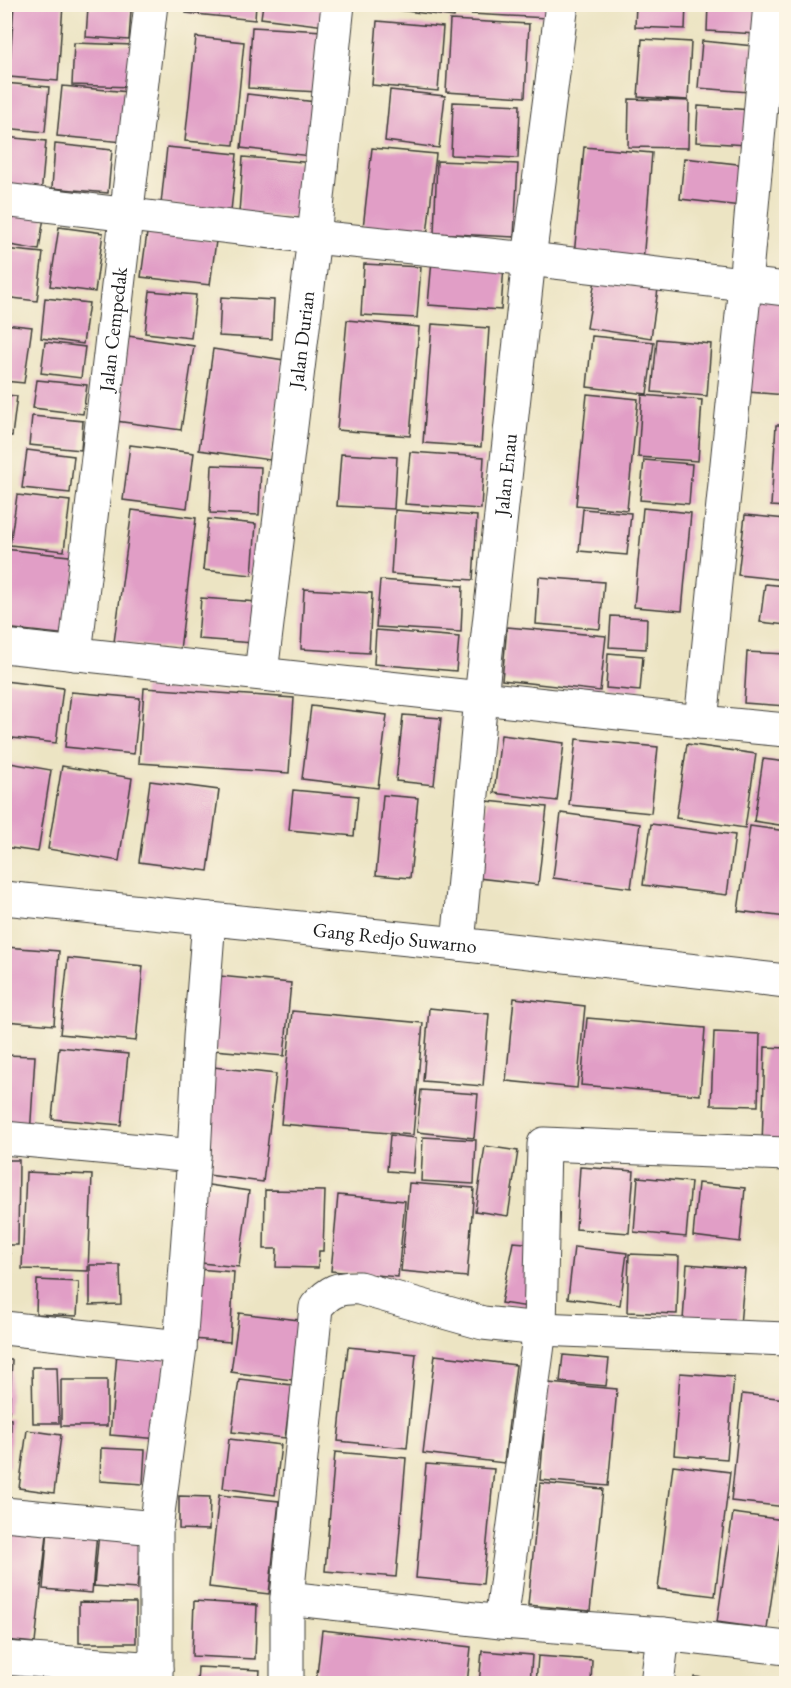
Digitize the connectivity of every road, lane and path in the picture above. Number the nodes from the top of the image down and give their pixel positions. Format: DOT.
graph roads {
  1 [pos="151,4"];
  2 [pos="338,4"];
  3 [pos="562,4"];
  4 [pos="770,4"];
  5 [pos="4,200"];
  6 [pos="127,215"];
  7 [pos="314,237"];
  8 [pos="529,259"];
  9 [pos="745,285"];
  10 [pos="786,289"];
  11 [pos="4,645"];
  12 [pos="75,654"];
  13 [pos="261,673"];
  14 [pos="481,698"];
  15 [pos="701,722"];
  16 [pos="786,730"];
  17 [pos="4,898"];
  18 [pos="209,919"];
  19 [pos="458,944"];
  20 [pos="786,981"];
  21 [pos="4,1138"];
  22 [pos="786,1154"];
  23 [pos="194,1156"];
  24 [pos="4,1329"];
  25 [pos="540,1329"];
  26 [pos="786,1339"];
  27 [pos="180,1347"];
  28 [pos="4,1514"];
  29 [pos="156,1528"];
  30 [pos="288,1598"];
  31 [pos="501,1622"];
  32 [pos="663,1634"];
  33 [pos="786,1648"];
  34 [pos="4,1658"];
  35 [pos="156,1676"];
  36 [pos="287,1683"];
  37 [pos="657,1683"];
  1 -- 6 [label="street, Jalan Cempedak"];
  2 -- 7 [label="street, Jalan Durian"];
  3 -- 8 [label="street, Jalan Enau"];
  4 -- 9 [label="street"];
  5 -- 6 [label="street"];
  6 -- 7 [label="street"];
  6 -- 12 [label="street, Jalan Cempedak"];
  7 -- 8 [label="street"];
  7 -- 13 [label="street, Jalan Durian"];
  8 -- 9 [label="street"];
  8 -- 14 [label="street, Jalan Enau"];
  9 -- 10 [label="street"];
  9 -- 15 [label="street"];
  11 -- 12 [label="street"];
  12 -- 13 [label="street"];
  13 -- 14 [label="street"];
  14 -- 15 [label="street"];
  14 -- 19 [label="street, Jalan Enau"];
  15 -- 16 [label="street"];
  17 -- 18 [label="street, Gang Redjo Suwarno"];
  18 -- 19 [label="street, Gang Redjo Suwarno"];
  18 -- 23 [label="street"];
  19 -- 20 [label="street, Gang Redjo Suwarno"];
  21 -- 23 [label="street"];
  22 -- 25 [label="street"];
  23 -- 27 [label="street"];
  24 -- 27 [label="street"];
  25 -- 26 [label="street"];
  25 -- 30 [label="street"];
  25 -- 31 [label="street"];
  27 -- 29 [label="street"];
  28 -- 29 [label="street"];
  29 -- 35 [label="street"];
  30 -- 31 [label="street"];
  30 -- 36 [label="street"];
  31 -- 32 [label="street"];
  32 -- 33 [label="street"];
  32 -- 37 [label="street"];
  34 -- 35 [label="street"];
}
